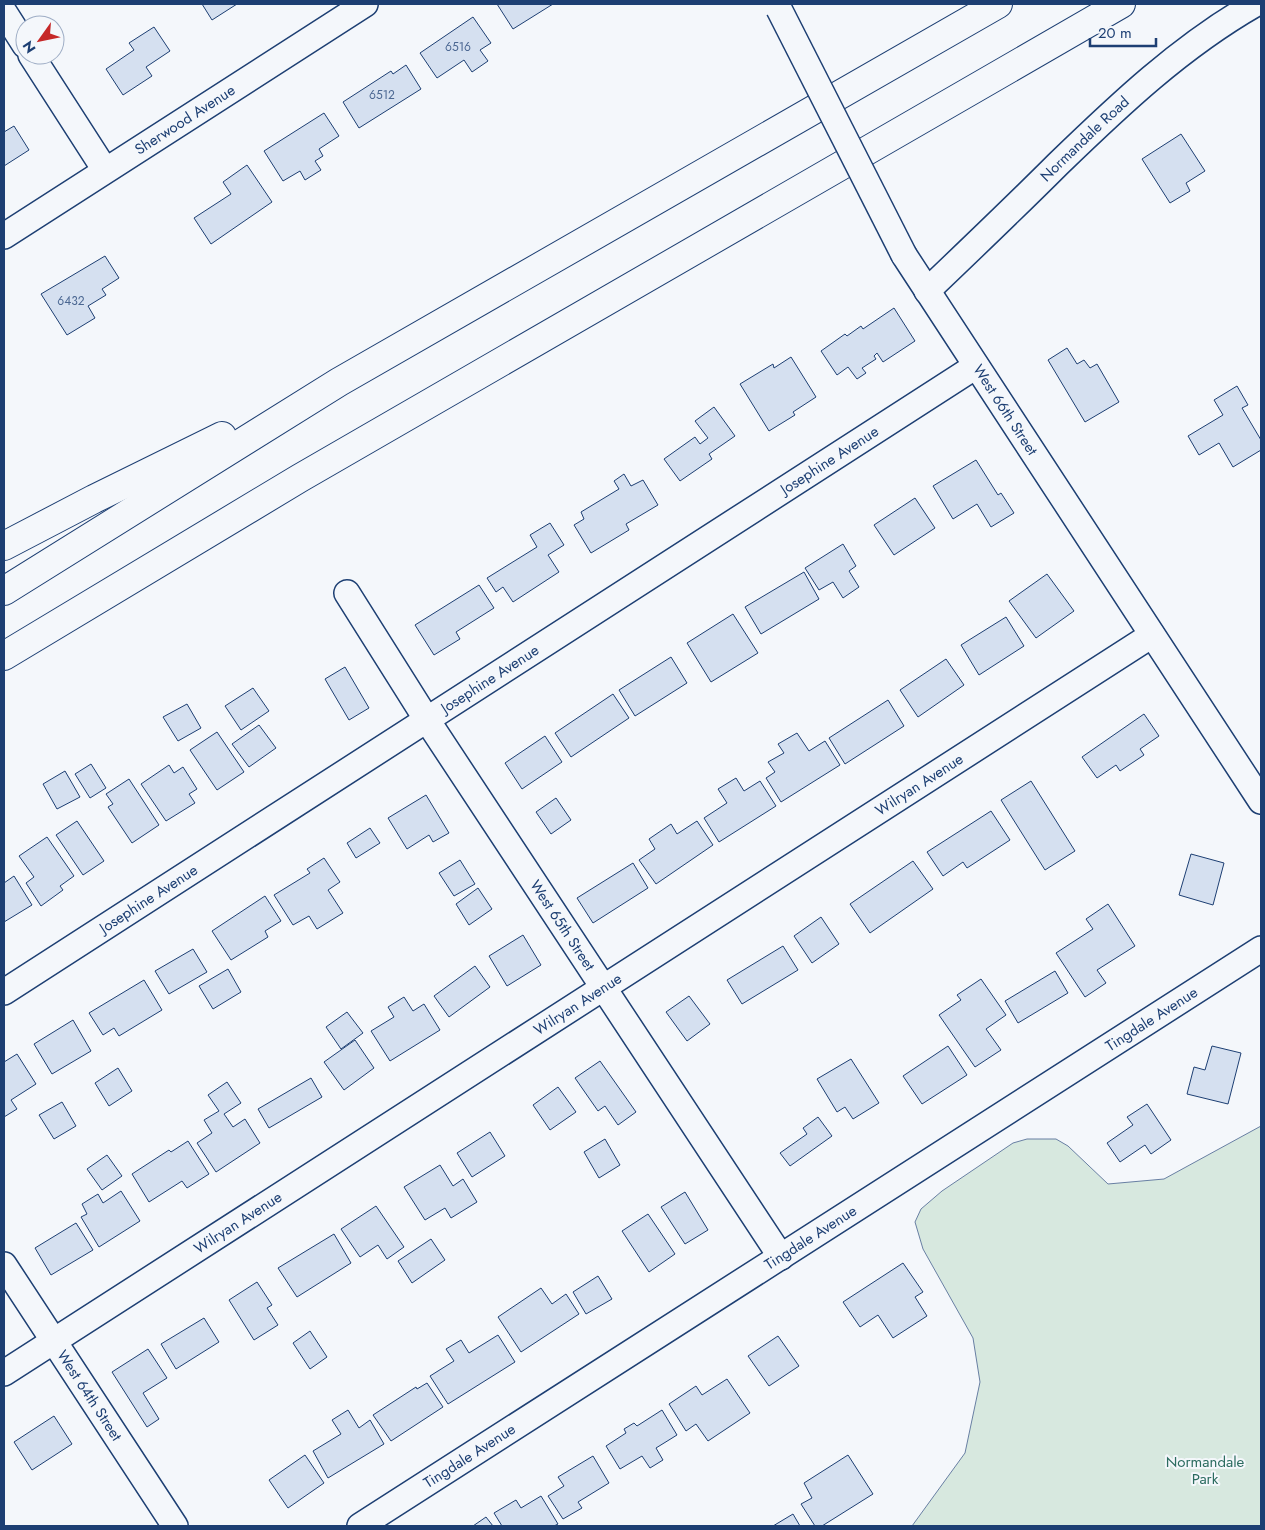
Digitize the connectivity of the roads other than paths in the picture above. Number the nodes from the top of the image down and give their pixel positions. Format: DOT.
graph roads {
  1 [pos="365,4"];
  2 [pos="998,4"];
  3 [pos="1121,4"];
  4 [pos="1255,4"];
  5 [pos="778,6"];
  6 [pos="4,12"];
  7 [pos="15,30"];
  8 [pos="37,65"];
  9 [pos="105,170"];
  10 [pos="4,236"];
  11 [pos="927,292"];
  12 [pos="976,366"];
  13 [pos="339,382"];
  14 [pos="4,546"];
  15 [pos="4,591"];
  16 [pos="347,593"];
  17 [pos="1152,635"];
  18 [pos="4,656"];
  19 [pos="427,720"];
  20 [pos="1261,801"];
  21 [pos="1261,949"];
  22 [pos="604,988"];
  23 [pos="4,992"];
  24 [pos="781,1257"];
  25 [pos="4,1265"];
  26 [pos="54,1341"];
  27 [pos="4,1373"];
  28 [pos="175,1526"];
  29 [pos="360,1526"];
  1 -- 9 [label="street, Sherwood Avenue"];
  2 -- 13 [label="highway"];
  3 -- 18 [label="highway"];
  4 -- 11 [label="street, Normandale Road"];
  5 -- 11 [label="street, West 66th Street, bridge"];
  6 -- 7 [label="street"];
  8 -- 9 [label="street"];
  9 -- 10 [label="street, Sherwood Avenue"];
  11 -- 12 [label="street, West 66th Street"];
  12 -- 17 [label="street, West 66th Street"];
  12 -- 19 [label="street, Josephine Avenue"];
  13 -- 14 [label="highway"];
  13 -- 15 [label="highway"];
  16 -- 19 [label="street, West 65th Street"];
  17 -- 20 [label="street, West 66th Street"];
  17 -- 22 [label="street, Wilryan Avenue"];
  19 -- 22 [label="street, West 65th Street"];
  19 -- 23 [label="street, Josephine Avenue"];
  21 -- 24 [label="street, Tingdale Avenue"];
  22 -- 24 [label="street, West 65th Street"];
  22 -- 26 [label="street, Wilryan Avenue"];
  24 -- 29 [label="street, Tingdale Avenue"];
  25 -- 26 [label="street, West 64th Street"];
  26 -- 27 [label="street, Wilryan Avenue"];
  26 -- 28 [label="street, West 64th Street"];
}
